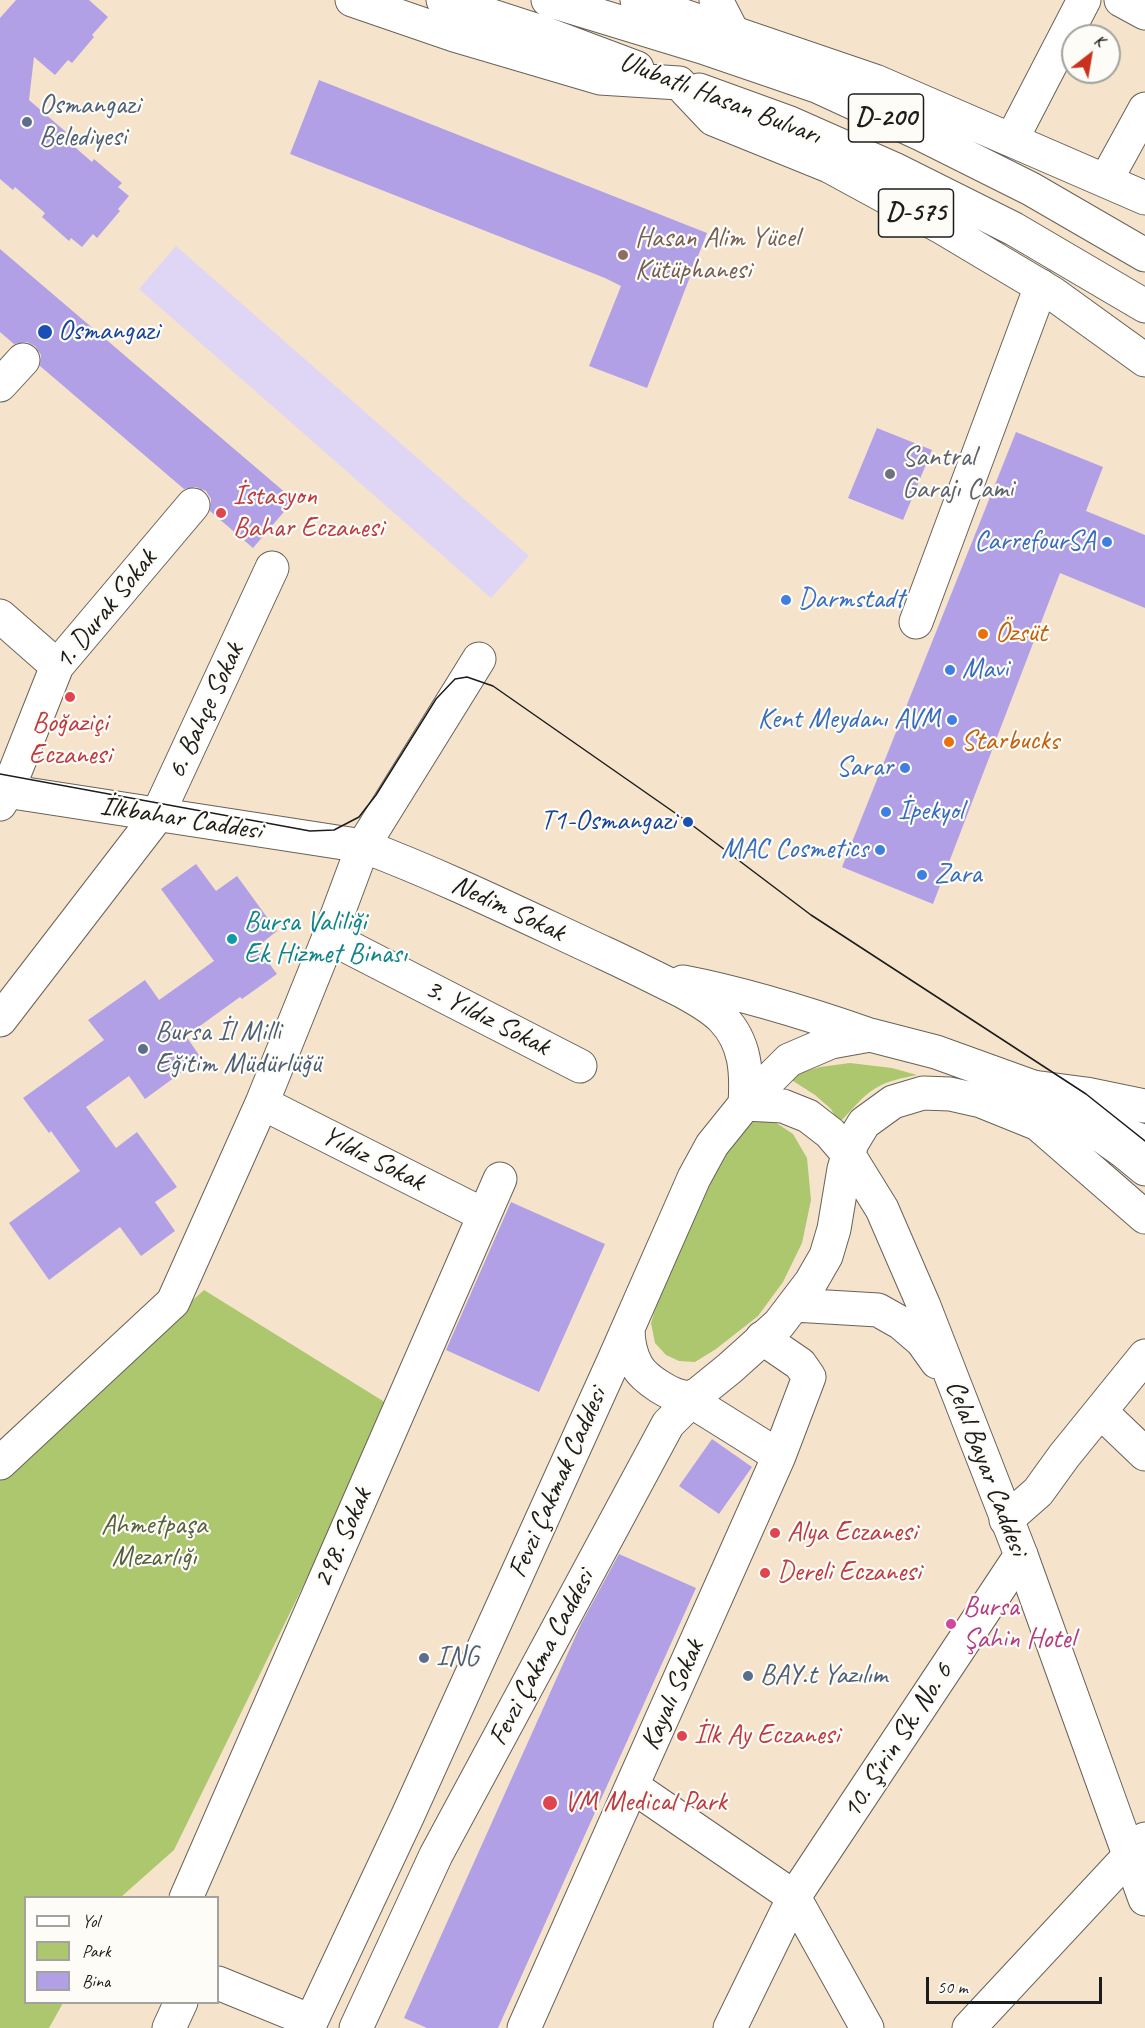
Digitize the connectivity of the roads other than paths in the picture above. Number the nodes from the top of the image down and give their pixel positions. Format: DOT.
graph roads {
  1 [pos="352,0"];
  2 [pos="443,0"];
  3 [pos="548,0"];
  4 [pos="637,0"];
  5 [pos="716,0"];
  6 [pos="1084,0"];
  7 [pos="1121,0"];
  8 [pos="1145,13"];
  9 [pos="609,19"];
  10 [pos="732,31"];
  11 [pos="875,81"];
  12 [pos="679,83"];
  13 [pos="1145,109"];
  14 [pos="1012,139"];
  15 [pos="1106,180"];
  16 [pos="1145,198"];
  17 [pos="1145,255"];
  18 [pos="1041,286"];
  19 [pos="1145,306"];
  20 [pos="22,360"];
  21 [pos="1145,360"];
  22 [pos="0,385"];
  23 [pos="193,505"];
  24 [pos="272,568"];
  25 [pos="0,616"];
  26 [pos="916,622"];
  27 [pos="479,659"];
  28 [pos="57,666"];
  29 [pos="2,795"];
  30 [pos="157,816"];
  31 [pos="363,846"];
  32 [pos="329,937"];
  33 [pos="652,975"];
  34 [pos="0,1020"];
  35 [pos="870,1035"];
  36 [pos="580,1066"];
  37 [pos="1033,1087"];
  38 [pos="262,1103"];
  39 [pos="745,1104"];
  40 [pos="1145,1106"];
  41 [pos="1071,1114"];
  42 [pos="1145,1142"];
  43 [pos="850,1148"];
  44 [pos="1145,1169"];
  45 [pos="500,1179"];
  46 [pos="484,1215"];
  47 [pos="1145,1217"];
  48 [pos="778,1322"];
  49 [pos="628,1328"];
  50 [pos="1145,1356"];
  51 [pos="955,1388"];
  52 [pos="694,1397"];
  53 [pos="1101,1412"];
  54 [pos="1145,1454"];
  55 [pos="778,1456"];
  56 [pos="0,1463"];
  57 [pos="1006,1520"];
  58 [pos="1021,1555"];
  59 [pos="632,1786"];
  60 [pos="1137,1847"];
  61 [pos="187,1896"];
  62 [pos="794,1897"];
  63 [pos="1145,1899"];
  64 [pos="219,1983"];
  65 [pos="180,2004"];
  66 [pos="309,2025"];
  67 [pos="169,2028"];
  68 [pos="356,2028"];
  69 [pos="524,2028"];
  70 [pos="730,2028"];
  71 [pos="867,2028"];
  72 [pos="969,2028"];
  1 -- 12 [label="main road"];
  2 -- 12 [label="main road, Ulubatlı Hasan Bulvarı / D-200"];
  3 -- 9 [label="main road, Ulubatlı Hasan Bulvarı / D-200"];
  4 -- 10 [label="main road"];
  5 -- 10 [label="main road"];
  6 -- 14 [label="main road"];
  7 -- 8 [label="main road"];
  9 -- 11 [label="main road"];
  9 -- 17 [label="main road, Ulubatlı Hasan Bulvarı / D-200"];
  10 -- 11 [label="main road"];
  11 -- 14 [label="main road"];
  12 -- 18 [label="main road, D-575"];
  12 -- 19 [label="main road, Ulubatlı Hasan Bulvarı / D-200"];
  13 -- 15 [label="main road"];
  14 -- 15 [label="main road"];
  15 -- 16 [label="main road"];
  18 -- 21 [label="main road, D-575"];
  18 -- 26 [label="main road"];
  20 -- 22 [label="main road"];
  23 -- 28 [label="main road, 1. Durak Sokak"];
  24 -- 30 [label="main road, 6. Bahçe Sokak"];
  25 -- 28 [label="main road"];
  27 -- 31 [label="main road"];
  28 -- 29 [label="main road, 1. Durak Sokak"];
  29 -- 30 [label="main road, İlkbahar Caddesi"];
  30 -- 31 [label="main road, İlkbahar Caddesi"];
  30 -- 34 [label="main road, 6. Bahçe Sokak"];
  31 -- 32 [label="main road"];
  31 -- 33 [label="main road, Nedim Sokak"];
  32 -- 36 [label="main road, 3. Yıldız Sokak"];
  32 -- 38 [label="main road"];
  33 -- 35 [label="main road"];
  33 -- 39 [label="main road"];
  35 -- 37 [label="main road"];
  35 -- 39 [label="main road, Fevzi Çakmak Caddesi"];
  37 -- 40 [label="main road"];
  37 -- 41 [label="main road"];
  38 -- 46 [label="main road, Yıldız Sokak"];
  38 -- 56 [label="main road"];
  39 -- 43 [label="main road, Celal Bayar Caddesi"];
  39 -- 49 [label="main road, Fevzi Çakmak Caddesi"];
  41 -- 42 [label="main road"];
  41 -- 44 [label="main road"];
  43 -- 47 [label="main road"];
  43 -- 48 [label="main road"];
  43 -- 51 [label="main road, Celal Bayar Caddesi"];
  45 -- 46 [label="main road, 298. Sokak"];
  46 -- 61 [label="main road, 298. Sokak"];
  48 -- 51 [label="main road"];
  48 -- 52 [label="main road, Fevzi Çakma Caddesi"];
  48 -- 55 [label="main road, Kayalı Sokak"];
  49 -- 52 [label="main road"];
  49 -- 66 [label="main road, Fevzi Çakmak Caddesi"];
  50 -- 53 [label="main road"];
  51 -- 57 [label="main road, Celal Bayar Caddesi"];
  52 -- 55 [label="main road"];
  52 -- 68 [label="main road, Fevzi Çakma Caddesi"];
  53 -- 54 [label="main road"];
  53 -- 57 [label="main road"];
  55 -- 59 [label="main road, Kayalı Sokak"];
  57 -- 58 [label="main road, Celal Bayar Caddesi"];
  58 -- 60 [label="main road, Celal Bayar Caddesi"];
  58 -- 62 [label="main road, 10. Şirin Sk. No. 6"];
  59 -- 62 [label="main road"];
  59 -- 69 [label="main road, Kayalı Sokak"];
  60 -- 63 [label="main road, Celal Bayar Caddesi"];
  60 -- 72 [label="main road"];
  62 -- 70 [label="main road, 10. Şirin Sk. No. 6"];
  62 -- 71 [label="main road"];
  64 -- 66 [label="main road"];
  65 -- 67 [label="main road"];
}
